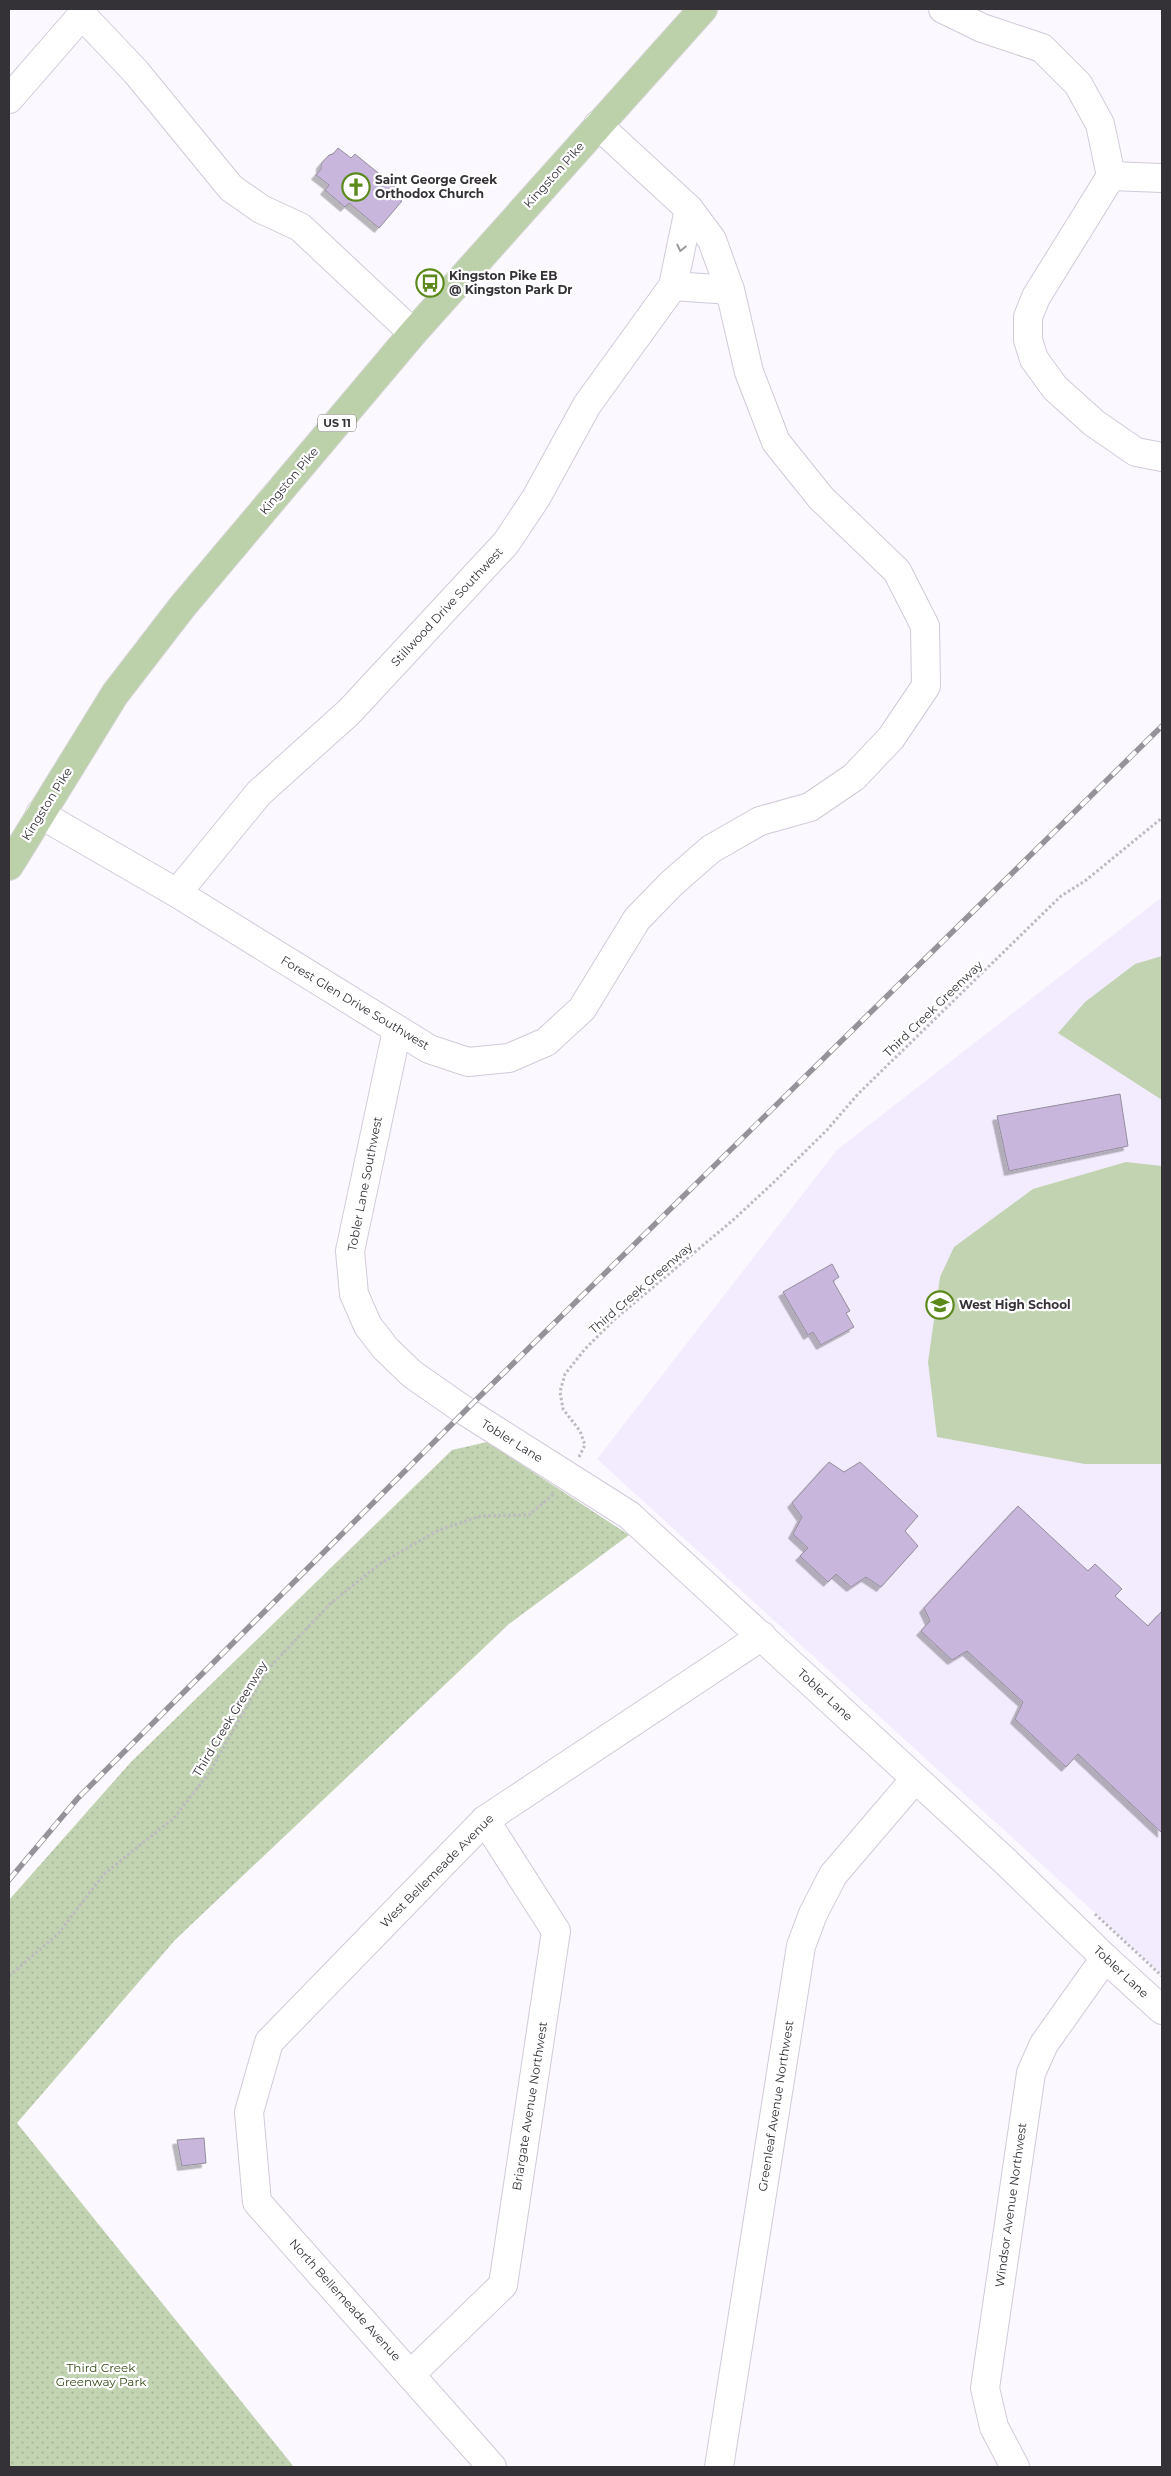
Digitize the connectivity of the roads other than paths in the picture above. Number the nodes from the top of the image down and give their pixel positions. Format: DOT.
graph roads {
  1 [pos="703,9"];
  2 [pos="942,9"];
  3 [pos="84,12"];
  4 [pos="9,99"];
  5 [pos="598,126"];
  6 [pos="1112,176"];
  7 [pos="1162,178"];
  8 [pos="689,209"];
  9 [pos="673,286"];
  10 [pos="730,290"];
  11 [pos="413,333"];
  12 [pos="1162,457"];
  13 [pos="40,814"];
  14 [pos="9,866"];
  15 [pos="176,893"];
  16 [pos="397,1030"];
  17 [pos="465,1411"];
  18 [pos="762,1636"];
  19 [pos="915,1779"];
  20 [pos="485,1820"];
  21 [pos="1105,1958"];
  22 [pos="1162,2010"];
  23 [pos="249,2112"];
  24 [pos="412,2374"];
  25 [pos="492,2467"];
  26 [pos="720,2467"];
  27 [pos="1015,2467"];
  1 -- 5 [label="main road, Kingston Pike / US 11"];
  2 -- 6 [label="street"];
  3 -- 4 [label="street"];
  3 -- 11 [label="street"];
  5 -- 8 [label="street, Forest Glen Drive Southwest"];
  5 -- 11 [label="main road, Kingston Pike / US 11"];
  6 -- 7 [label="street"];
  6 -- 12 [label="street"];
  8 -- 9 [label="street, Stillwood Drive Southwest, one-way"];
  8 -- 10 [label="street, Forest Glen Drive Southwest"];
  9 -- 10 [label="street"];
  9 -- 15 [label="street, Stillwood Drive Southwest"];
  10 -- 16 [label="street, Forest Glen Drive Southwest"];
  11 -- 13 [label="main road, Kingston Pike / US 11"];
  13 -- 14 [label="main road, Kingston Pike / US 11"];
  13 -- 15 [label="street, Forest Glen Drive Southwest"];
  15 -- 16 [label="street, Forest Glen Drive Southwest"];
  16 -- 17 [label="street, Tobler Lane Southwest"];
  17 -- 18 [label="street, Tobler Lane"];
  18 -- 19 [label="street, Tobler Lane"];
  18 -- 20 [label="street, West Bellemeade Avenue"];
  19 -- 21 [label="street, Tobler Lane"];
  19 -- 26 [label="street, Greenleaf Avenue Northwest"];
  20 -- 23 [label="street, West Bellemeade Avenue"];
  20 -- 24 [label="street, Briargate Avenue Northwest"];
  21 -- 22 [label="street, Tobler Lane"];
  21 -- 27 [label="street, Windsor Avenue Northwest"];
  23 -- 24 [label="street, North Bellemeade Avenue"];
  24 -- 25 [label="street, North Bellemeade Avenue"];
}
